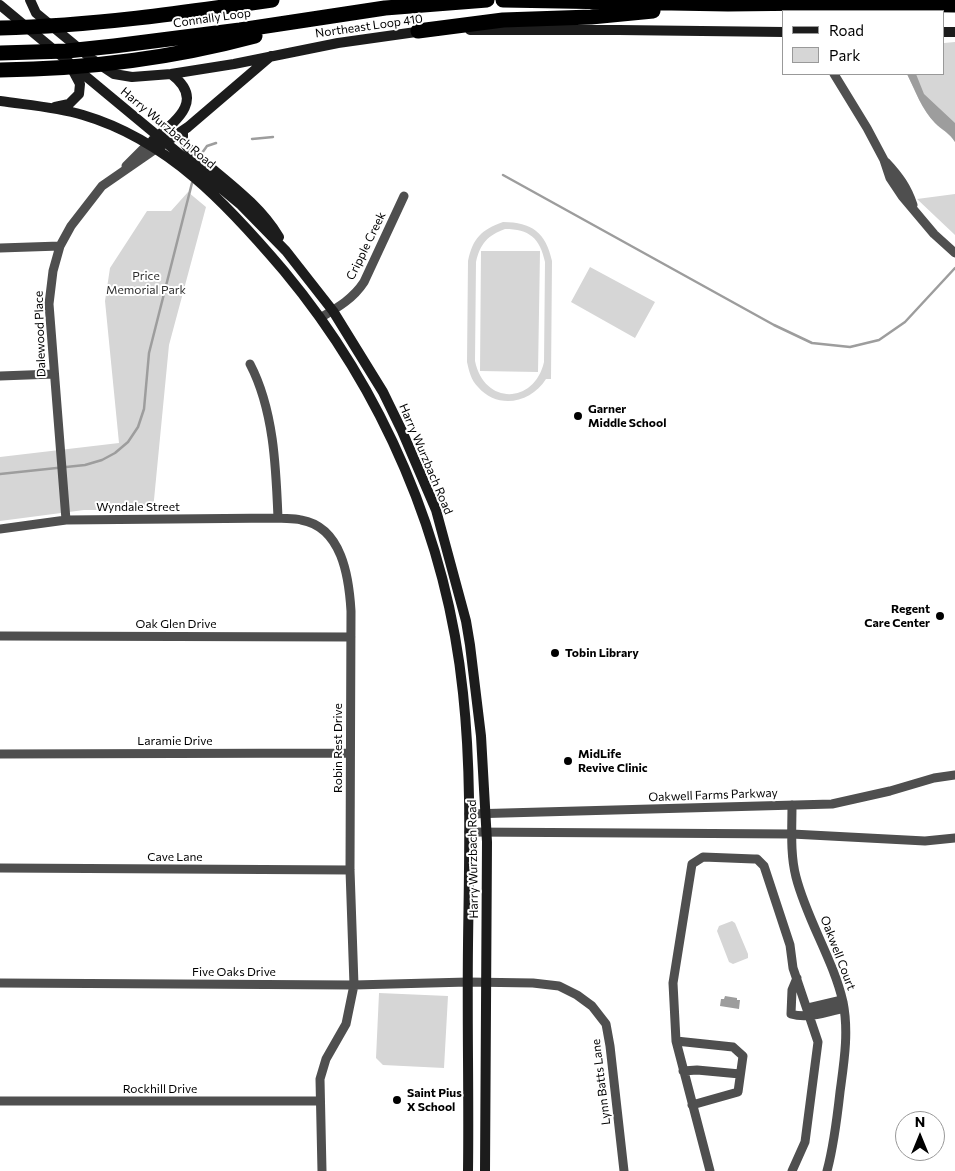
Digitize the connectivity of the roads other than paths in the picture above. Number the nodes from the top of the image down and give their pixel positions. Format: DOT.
graph roads {
  1 [pos="30,0"];
  2 [pos="200,0"];
  3 [pos="272,0"];
  4 [pos="487,0"];
  5 [pos="503,0"];
  6 [pos="728,4"];
  7 [pos="0,5"];
  8 [pos="955,5"];
  9 [pos="329,16"];
  10 [pos="86,24"];
  11 [pos="0,28"];
  12 [pos="418,30"];
  13 [pos="782,32"];
  14 [pos="0,53"];
  15 [pos="272,55"];
  16 [pos="66,59"];
  17 [pos="0,70"];
  18 [pos="171,74"];
  19 [pos="835,75"];
  20 [pos="0,102"];
  21 [pos="50,109"];
  22 [pos="183,130"];
  23 [pos="157,142"];
  24 [pos="404,196"];
  25 [pos="60,246"];
  26 [pos="0,248"];
  27 [pos="286,251"];
  28 [pos="955,253"];
  29 [pos="333,311"];
  30 [pos="320,318"];
  31 [pos="250,364"];
  32 [pos="54,374"];
  33 [pos="0,376"];
  34 [pos="402,431"];
  35 [pos="391,437"];
  36 [pos="278,518"];
  37 [pos="66,520"];
  38 [pos="0,529"];
  39 [pos="453,573"];
  40 [pos="441,577"];
  41 [pos="0,636"];
  42 [pos="351,637"];
  43 [pos="476,685"];
  44 [pos="463,688"];
  45 [pos="479,712"];
  46 [pos="466,714"];
  47 [pos="350,753"];
  48 [pos="0,754"];
  49 [pos="955,775"];
  50 [pos="792,806"];
  51 [pos="469,814"];
  52 [pos="486,814"];
  53 [pos="469,832"];
  54 [pos="487,832"];
  55 [pos="792,834"];
  56 [pos="955,838"];
  57 [pos="0,868"];
  58 [pos="350,870"];
  59 [pos="797,978"];
  60 [pos="468,982"];
  61 [pos="0,983"];
  62 [pos="487,983"];
  63 [pos="354,985"];
  64 [pos="843,1004"];
  65 [pos="809,1012"];
  66 [pos="676,1041"];
  67 [pos="683,1071"];
  68 [pos="740,1074"];
  69 [pos="0,1101"];
  70 [pos="320,1101"];
  71 [pos="692,1106"];
  72 [pos="322,1171"];
  73 [pos="468,1171"];
  74 [pos="485,1171"];
  75 [pos="624,1171"];
  76 [pos="710,1171"];
  77 [pos="792,1171"];
  78 [pos="828,1171"];
  1 -- 18 [label="main road"];
  2 -- 10 [label="highway"];
  3 -- 10 [label="highway, Connally Loop"];
  4 -- 9 [label="highway, Connally Loop"];
  5 -- 6 [label="highway"];
  6 -- 8 [label="highway"];
  6 -- 12 [label="highway"];
  7 -- 16 [label="main road, Harry Wurzbach Road"];
  9 -- 14 [label="highway, Connally Loop"];
  9 -- 17 [label="highway"];
  10 -- 11 [label="highway, Connally Loop"];
  12 -- 13 [label="main road, Northeast Loop 410"];
  12 -- 15 [label="main road, Northeast Loop 410"];
  15 -- 18 [label="main road"];
  15 -- 22 [label="main road, Northeast Loop 410"];
  16 -- 21 [label="main road"];
  16 -- 23 [label="main road, Harry Wurzbach Road"];
  18 -- 23 [label="main road"];
  19 -- 28 [label="street"];
  20 -- 21 [label="main road"];
  21 -- 23 [label="main road"];
  22 -- 23 [label="main road, Northeast Loop 410"];
  22 -- 27 [label="main road"];
  23 -- 25 [label="street, Dalewood Place"];
  23 -- 27 [label="main road, Harry Wurzbach Road"];
  23 -- 30 [label="main road, Harry Wurzbach Road"];
  24 -- 29 [label="street, Cripple Creek"];
  25 -- 26 [label="street"];
  25 -- 32 [label="street, Dalewood Place"];
  27 -- 29 [label="main road, Harry Wurzbach Road"];
  29 -- 30 [label="street, Cripple Creek"];
  29 -- 34 [label="main road, Harry Wurzbach Road"];
  30 -- 35 [label="main road, Harry Wurzbach Road"];
  31 -- 36 [label="street"];
  32 -- 33 [label="street"];
  32 -- 37 [label="street, Dalewood Place"];
  34 -- 35 [label="street"];
  34 -- 39 [label="main road, Harry Wurzbach Road"];
  35 -- 40 [label="main road, Harry Wurzbach Road"];
  36 -- 37 [label="street, Wyndale Street"];
  36 -- 42 [label="street, Robin Rest Drive"];
  37 -- 38 [label="street, Wyndale Street"];
  39 -- 40 [label="street"];
  39 -- 43 [label="main road, Harry Wurzbach Road"];
  40 -- 44 [label="main road, Harry Wurzbach Road"];
  41 -- 42 [label="street, Oak Glen Drive"];
  42 -- 47 [label="street, Robin Rest Drive"];
  43 -- 44 [label="street"];
  43 -- 45 [label="main road, Harry Wurzbach Road"];
  44 -- 46 [label="main road, Harry Wurzbach Road"];
  45 -- 46 [label="street"];
  45 -- 52 [label="main road, Harry Wurzbach Road"];
  46 -- 51 [label="main road, Harry Wurzbach Road"];
  47 -- 48 [label="street, Laramie Drive"];
  47 -- 58 [label="street, Robin Rest Drive"];
  49 -- 50 [label="street, Oakwell Farms Parkway"];
  50 -- 52 [label="street, Oakwell Farms Parkway"];
  50 -- 55 [label="street, Oakwell Court"];
  51 -- 52 [label="street, Oakwell Farms Parkway"];
  51 -- 53 [label="main road, Harry Wurzbach Road"];
  52 -- 54 [label="main road, Harry Wurzbach Road"];
  53 -- 54 [label="street"];
  53 -- 60 [label="main road, Harry Wurzbach Road"];
  54 -- 55 [label="street"];
  54 -- 62 [label="main road, Harry Wurzbach Road"];
  55 -- 56 [label="street"];
  55 -- 64 [label="street, Oakwell Court"];
  57 -- 58 [label="street, Cave Lane"];
  58 -- 63 [label="street, Robin Rest Drive"];
  59 -- 65 [label="street"];
  59 -- 65 [label="street"];
  59 -- 66 [label="street"];
  60 -- 62 [label="street, Lynn Batts Lane"];
  60 -- 63 [label="street, Five Oaks Drive"];
  60 -- 73 [label="main road, Harry Wurzbach Road"];
  61 -- 63 [label="street, Five Oaks Drive"];
  62 -- 74 [label="main road, Harry Wurzbach Road"];
  62 -- 75 [label="street, Lynn Batts Lane"];
  63 -- 70 [label="street, Robin Rest Drive"];
  64 -- 65 [label="street"];
  64 -- 78 [label="street, Oakwell Court"];
  65 -- 77 [label="street"];
  66 -- 67 [label="street"];
  66 -- 68 [label="street"];
  67 -- 68 [label="street"];
  67 -- 71 [label="street"];
  68 -- 71 [label="street"];
  69 -- 70 [label="street, Rockhill Drive"];
  70 -- 72 [label="street, Robin Rest Drive"];
  71 -- 76 [label="street"];
}
